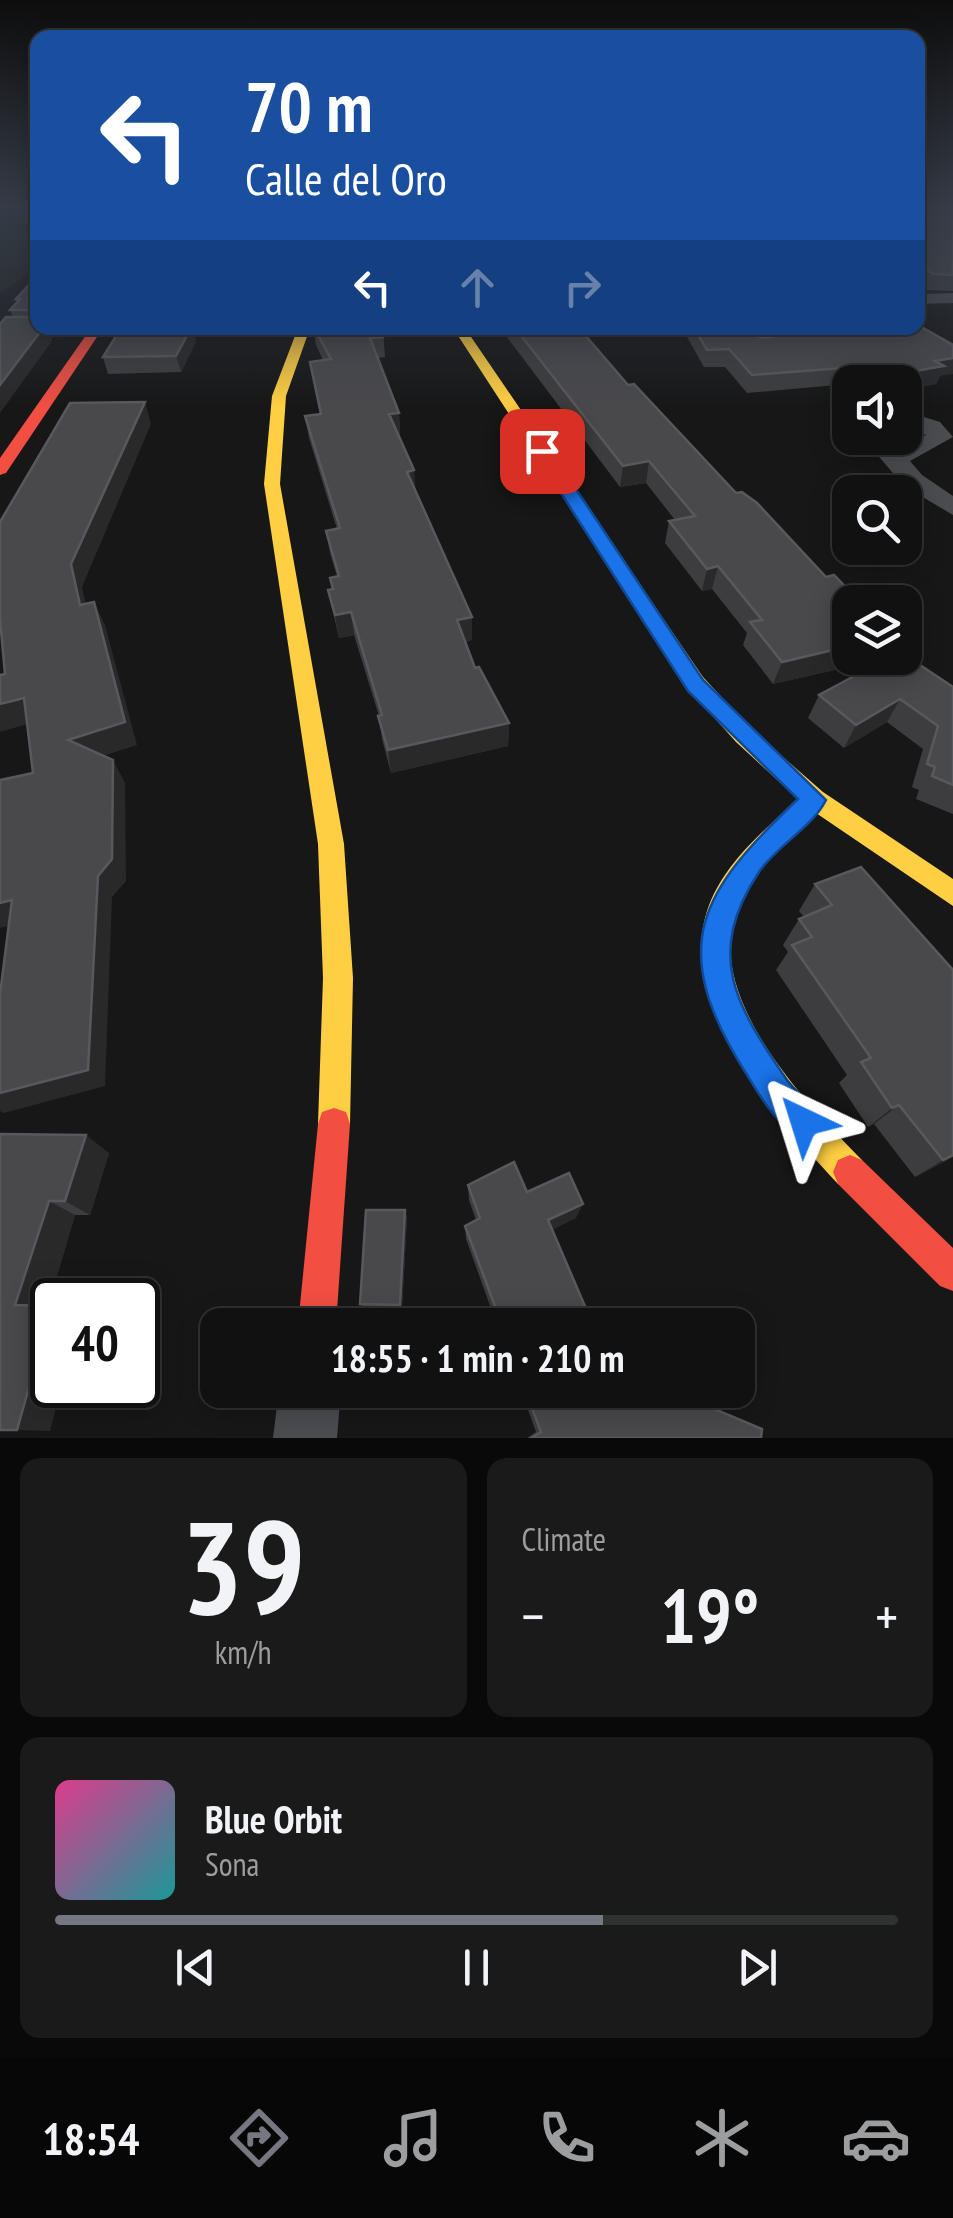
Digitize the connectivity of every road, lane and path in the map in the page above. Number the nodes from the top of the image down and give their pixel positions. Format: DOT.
graph roads {
  1 [pos="953,298"];
  2 [pos="925,299"];
  3 [pos="92,335"];
  4 [pos="302,335"];
  5 [pos="464,335"];
  6 [pos="922,424"];
  7 [pos="922,446"];
  8 [pos="893,455"];
  9 [pos="902,455"];
  10 [pos="896,458"];
  11 [pos="0,470"];
  12 [pos="953,507"];
  13 [pos="814,800"];
  14 [pos="953,894"];
  15 [pos="953,1273"];
  16 [pos="319,1308"];
  17 [pos="308,1408"];
  18 [pos="305,1438"];
  1 -- 2 [label="street"];
  3 -- 11 [label="street"];
  4 -- 16 [label="street"];
  5 -- 13 [label="street"];
  6 -- 7 [label="street"];
  8 -- 10 [label="street"];
  9 -- 10 [label="street"];
  10 -- 12 [label="street"];
  13 -- 14 [label="street"];
  13 -- 15 [label="street"];
  17 -- 18 [label="street"];
}
